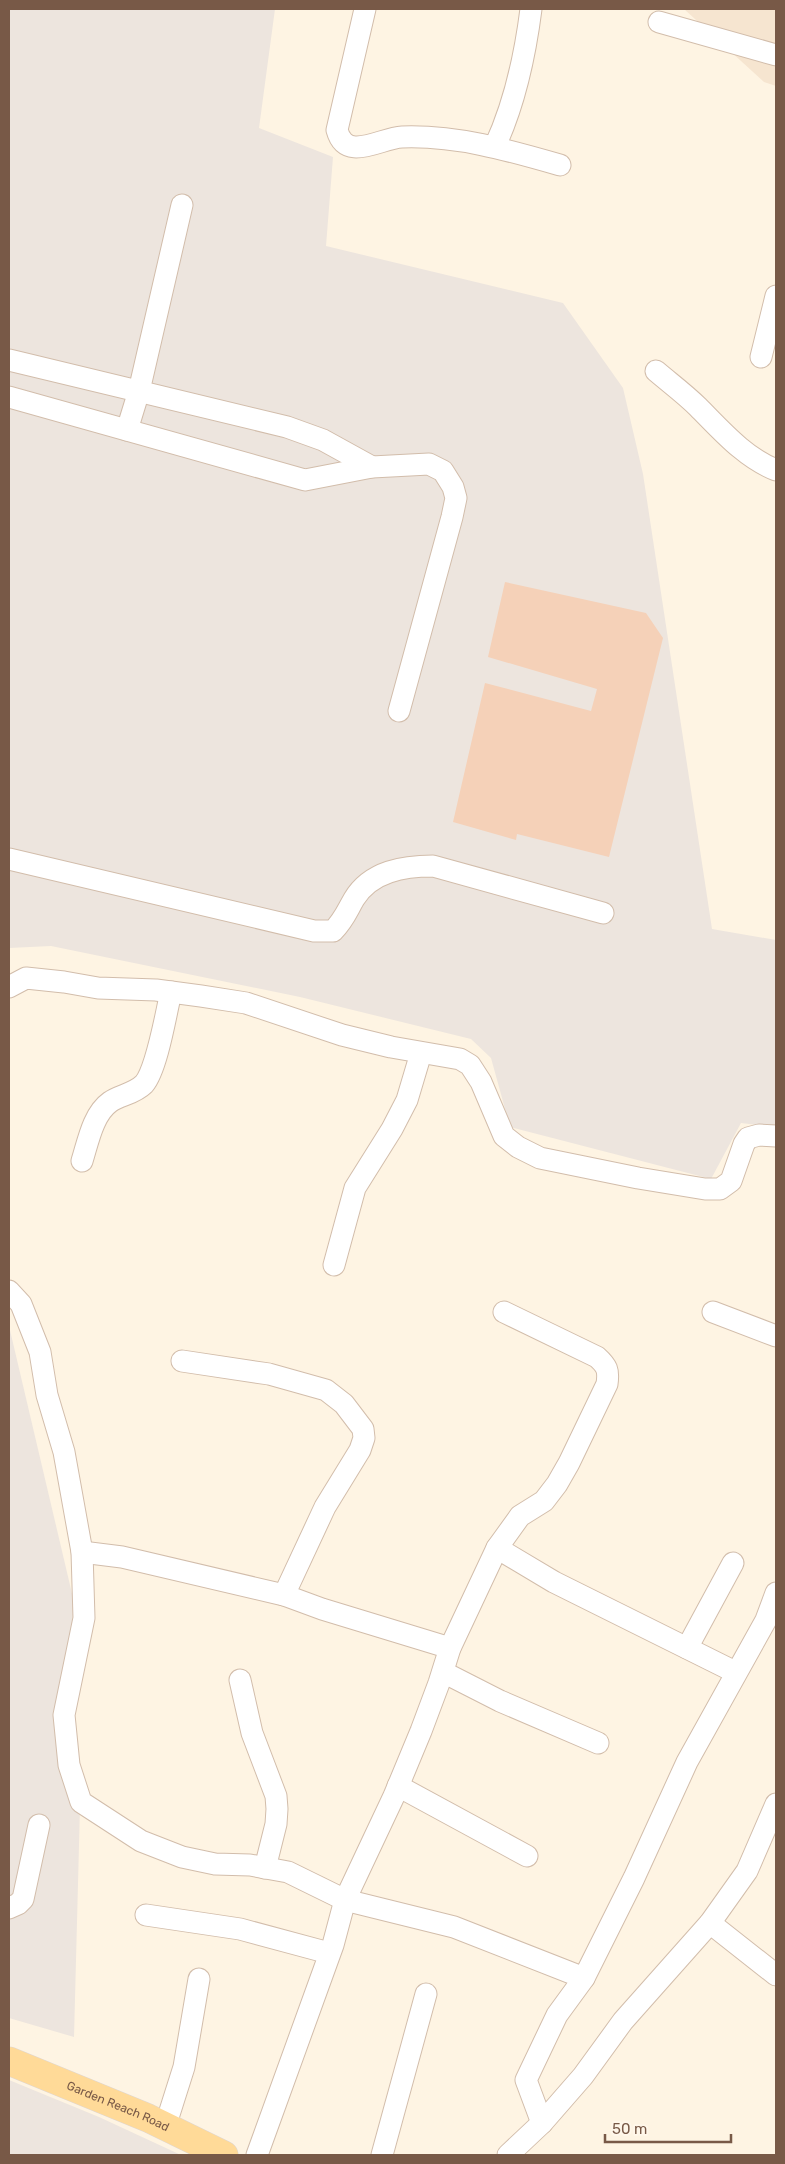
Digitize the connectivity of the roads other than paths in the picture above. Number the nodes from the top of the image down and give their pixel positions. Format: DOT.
graph roads {
  1 [pos="365,9"];
  2 [pos="531,9"];
  3 [pos="659,22"];
  4 [pos="776,55"];
  5 [pos="496,146"];
  6 [pos="560,165"];
  7 [pos="182,205"];
  8 [pos="776,296"];
  9 [pos="761,357"];
  10 [pos="9,360"];
  11 [pos="656,371"];
  12 [pos="139,391"];
  13 [pos="9,396"];
  14 [pos="127,430"];
  15 [pos="372,467"];
  16 [pos="776,470"];
  17 [pos="399,711"];
  18 [pos="9,859"];
  19 [pos="602,913"];
  20 [pos="9,987"];
  21 [pos="170,992"];
  22 [pos="422,1053"];
  23 [pos="776,1136"];
  24 [pos="82,1161"];
  25 [pos="334,1265"];
  26 [pos="9,1291"];
  27 [pos="504,1312"];
  28 [pos="713,1312"];
  29 [pos="776,1336"];
  30 [pos="182,1361"];
  31 [pos="497,1548"];
  32 [pos="82,1552"];
  33 [pos="733,1563"];
  34 [pos="776,1593"];
  35 [pos="284,1595"];
  36 [pos="450,1648"];
  37 [pos="687,1648"];
  38 [pos="443,1672"];
  39 [pos="735,1672"];
  40 [pos="240,1680"];
  41 [pos="598,1744"];
  42 [pos="398,1786"];
  43 [pos="776,1804"];
  44 [pos="39,1825"];
  45 [pos="527,1856"];
  46 [pos="266,1868"];
  47 [pos="345,1900"];
  48 [pos="9,1908"];
  49 [pos="146,1915"];
  50 [pos="710,1923"];
  51 [pos="329,1953"];
  52 [pos="776,1975"];
  53 [pos="584,1978"];
  54 [pos="200,1979"];
  55 [pos="426,1994"];
  56 [pos="9,2062"];
  57 [pos="542,2123"];
  58 [pos="165,2126"];
  59 [pos="224,2155"];
  60 [pos="258,2155"];
  61 [pos="382,2155"];
  62 [pos="508,2155"];
  1 -- 5 [label="street"];
  2 -- 5 [label="street"];
  3 -- 4 [label="street"];
  5 -- 6 [label="street"];
  7 -- 12 [label="street"];
  8 -- 9 [label="street"];
  10 -- 12 [label="street"];
  11 -- 16 [label="street"];
  12 -- 14 [label="street"];
  12 -- 15 [label="street"];
  13 -- 14 [label="street"];
  14 -- 15 [label="street"];
  15 -- 17 [label="street"];
  18 -- 19 [label="street"];
  20 -- 21 [label="street"];
  21 -- 22 [label="street"];
  21 -- 24 [label="street"];
  22 -- 23 [label="street"];
  22 -- 25 [label="street"];
  26 -- 32 [label="street"];
  27 -- 31 [label="street"];
  28 -- 29 [label="street"];
  30 -- 35 [label="street"];
  31 -- 36 [label="street"];
  31 -- 37 [label="street"];
  32 -- 35 [label="street"];
  32 -- 46 [label="street"];
  33 -- 37 [label="street"];
  34 -- 39 [label="street"];
  35 -- 36 [label="street"];
  36 -- 38 [label="street"];
  37 -- 39 [label="street"];
  38 -- 41 [label="street"];
  38 -- 42 [label="street"];
  39 -- 53 [label="street"];
  40 -- 46 [label="street"];
  42 -- 45 [label="street"];
  42 -- 47 [label="street"];
  43 -- 50 [label="street"];
  44 -- 48 [label="street"];
  46 -- 47 [label="street"];
  47 -- 51 [label="street"];
  47 -- 53 [label="street"];
  49 -- 51 [label="street"];
  50 -- 52 [label="street"];
  50 -- 57 [label="street"];
  51 -- 60 [label="street"];
  53 -- 57 [label="street"];
  54 -- 58 [label="street"];
  55 -- 61 [label="street"];
  56 -- 58 [label="main road, Garden Reach Road"];
  57 -- 62 [label="street"];
  58 -- 59 [label="main road, Garden Reach Road"];
}
